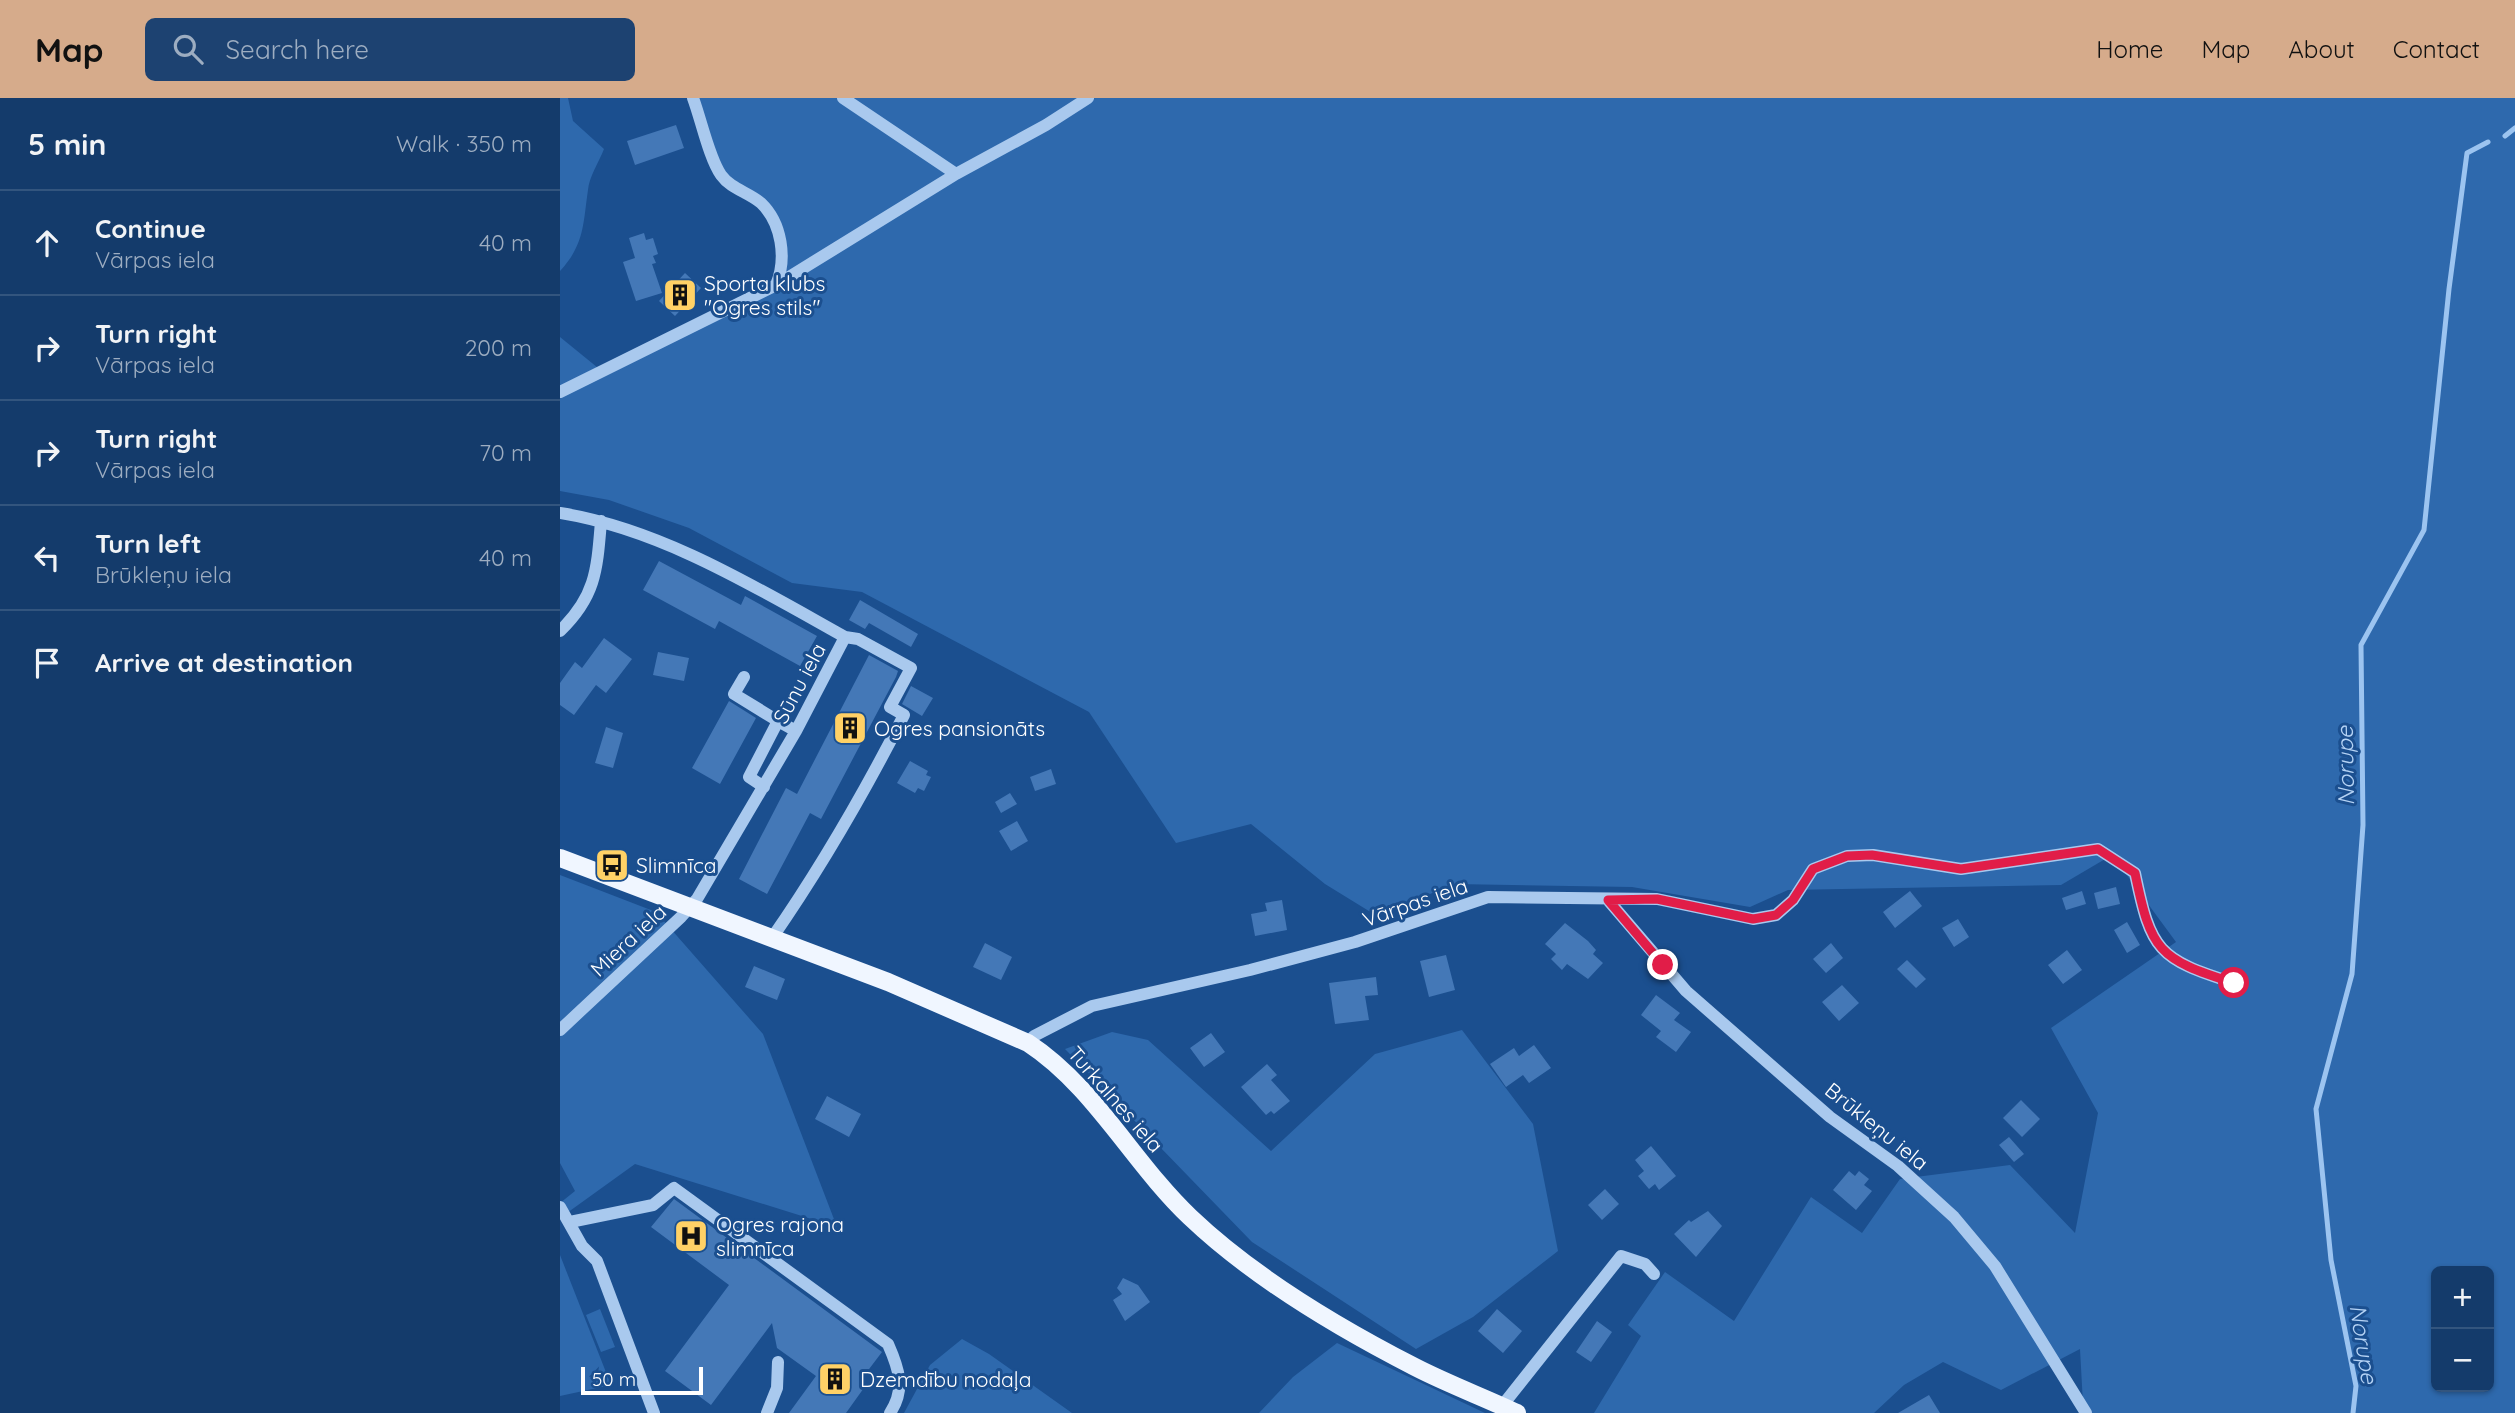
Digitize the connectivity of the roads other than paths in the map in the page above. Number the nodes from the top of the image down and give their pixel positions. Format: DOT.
graph roads {
  1 [pos="693,98"];
  2 [pos="844,98"];
  3 [pos="1088,98"];
  4 [pos="956,174"];
  5 [pos="776,285"];
  6 [pos="560,391"];
  7 [pos="560,513"];
  8 [pos="601,521"];
  9 [pos="560,631"];
  10 [pos="845,637"];
  11 [pos="744,677"];
  12 [pos="778,721"];
  13 [pos="796,731"];
  14 [pos="764,787"];
  15 [pos="560,858"];
  16 [pos="1608,900"];
  17 [pos="691,906"];
  18 [pos="772,938"];
  19 [pos="2234,983"];
  20 [pos="560,1030"];
  21 [pos="1028,1043"];
  22 [pos="560,1207"];
  23 [pos="570,1223"];
  24 [pos="1654,1274"];
  25 [pos="778,1362"];
  26 [pos="1509,1409"];
  27 [pos="654,1413"];
  28 [pos="767,1413"];
  29 [pos="890,1413"];
  30 [pos="2086,1413"];
  1 -- 5 [label="street"];
  2 -- 4 [label="street"];
  3 -- 4 [label="street"];
  4 -- 5 [label="street"];
  5 -- 6 [label="street"];
  7 -- 8 [label="street, Sūnu iela"];
  8 -- 9 [label="street"];
  8 -- 10 [label="street, Sūnu iela"];
  10 -- 13 [label="street, Sūnu iela"];
  10 -- 18 [label="street"];
  11 -- 12 [label="street"];
  12 -- 13 [label="street"];
  12 -- 14 [label="street"];
  13 -- 14 [label="street, Sūnu iela"];
  14 -- 17 [label="street, Sūnu iela"];
  15 -- 17 [label="main road, Turkalnes iela"];
  16 -- 19 [label="street, Vārpas iela"];
  16 -- 21 [label="street, Vārpas iela"];
  16 -- 30 [label="street, Brūkleņu iela"];
  17 -- 18 [label="main road, Turkalnes iela"];
  17 -- 20 [label="street, Miera iela"];
  18 -- 21 [label="main road, Turkalnes iela"];
  21 -- 26 [label="main road, Turkalnes iela"];
  22 -- 23 [label="street"];
  23 -- 27 [label="street"];
  23 -- 29 [label="street"];
  24 -- 26 [label="street"];
  25 -- 28 [label="street"];
}
